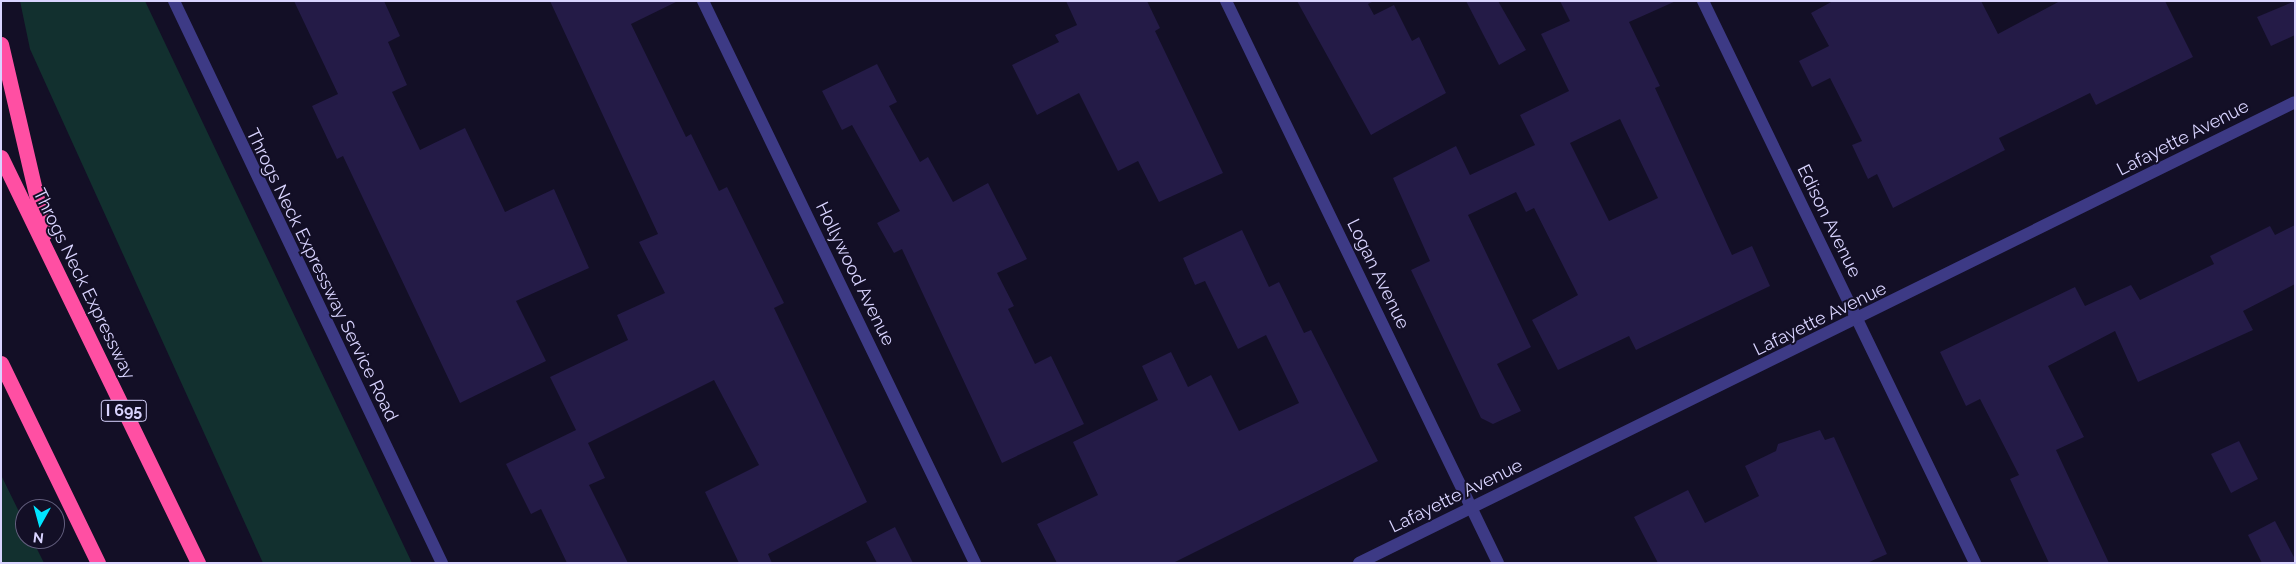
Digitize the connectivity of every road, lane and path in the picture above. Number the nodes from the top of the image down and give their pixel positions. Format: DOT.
graph roads {
  1 [pos="174,1"];
  2 [pos="703,1"];
  3 [pos="1226,1"];
  4 [pos="1703,1"];
  5 [pos="1,44"];
  6 [pos="2295,102"];
  7 [pos="1,157"];
  8 [pos="51,259"];
  9 [pos="1858,320"];
  10 [pos="1,362"];
  11 [pos="1472,508"];
  12 [pos="98,563"];
  13 [pos="198,563"];
  14 [pos="442,563"];
  15 [pos="975,563"];
  16 [pos="1359,563"];
  17 [pos="1498,563"];
  18 [pos="1975,563"];
  1 -- 14 [label="street, Throgs Neck Expressway Service Road"];
  2 -- 15 [label="street, Hollywood Avenue"];
  3 -- 11 [label="street, Logan Avenue"];
  4 -- 9 [label="street, Edison Avenue"];
  5 -- 8 [label="highway"];
  6 -- 9 [label="street, Lafayette Avenue"];
  7 -- 8 [label="highway, Throgs Neck Expressway / I 695"];
  8 -- 13 [label="highway, Throgs Neck Expressway / I 695"];
  9 -- 11 [label="street, Lafayette Avenue"];
  9 -- 18 [label="street, Edison Avenue"];
  10 -- 12 [label="highway"];
  11 -- 16 [label="street, Lafayette Avenue"];
  11 -- 17 [label="street, Logan Avenue"];
}
